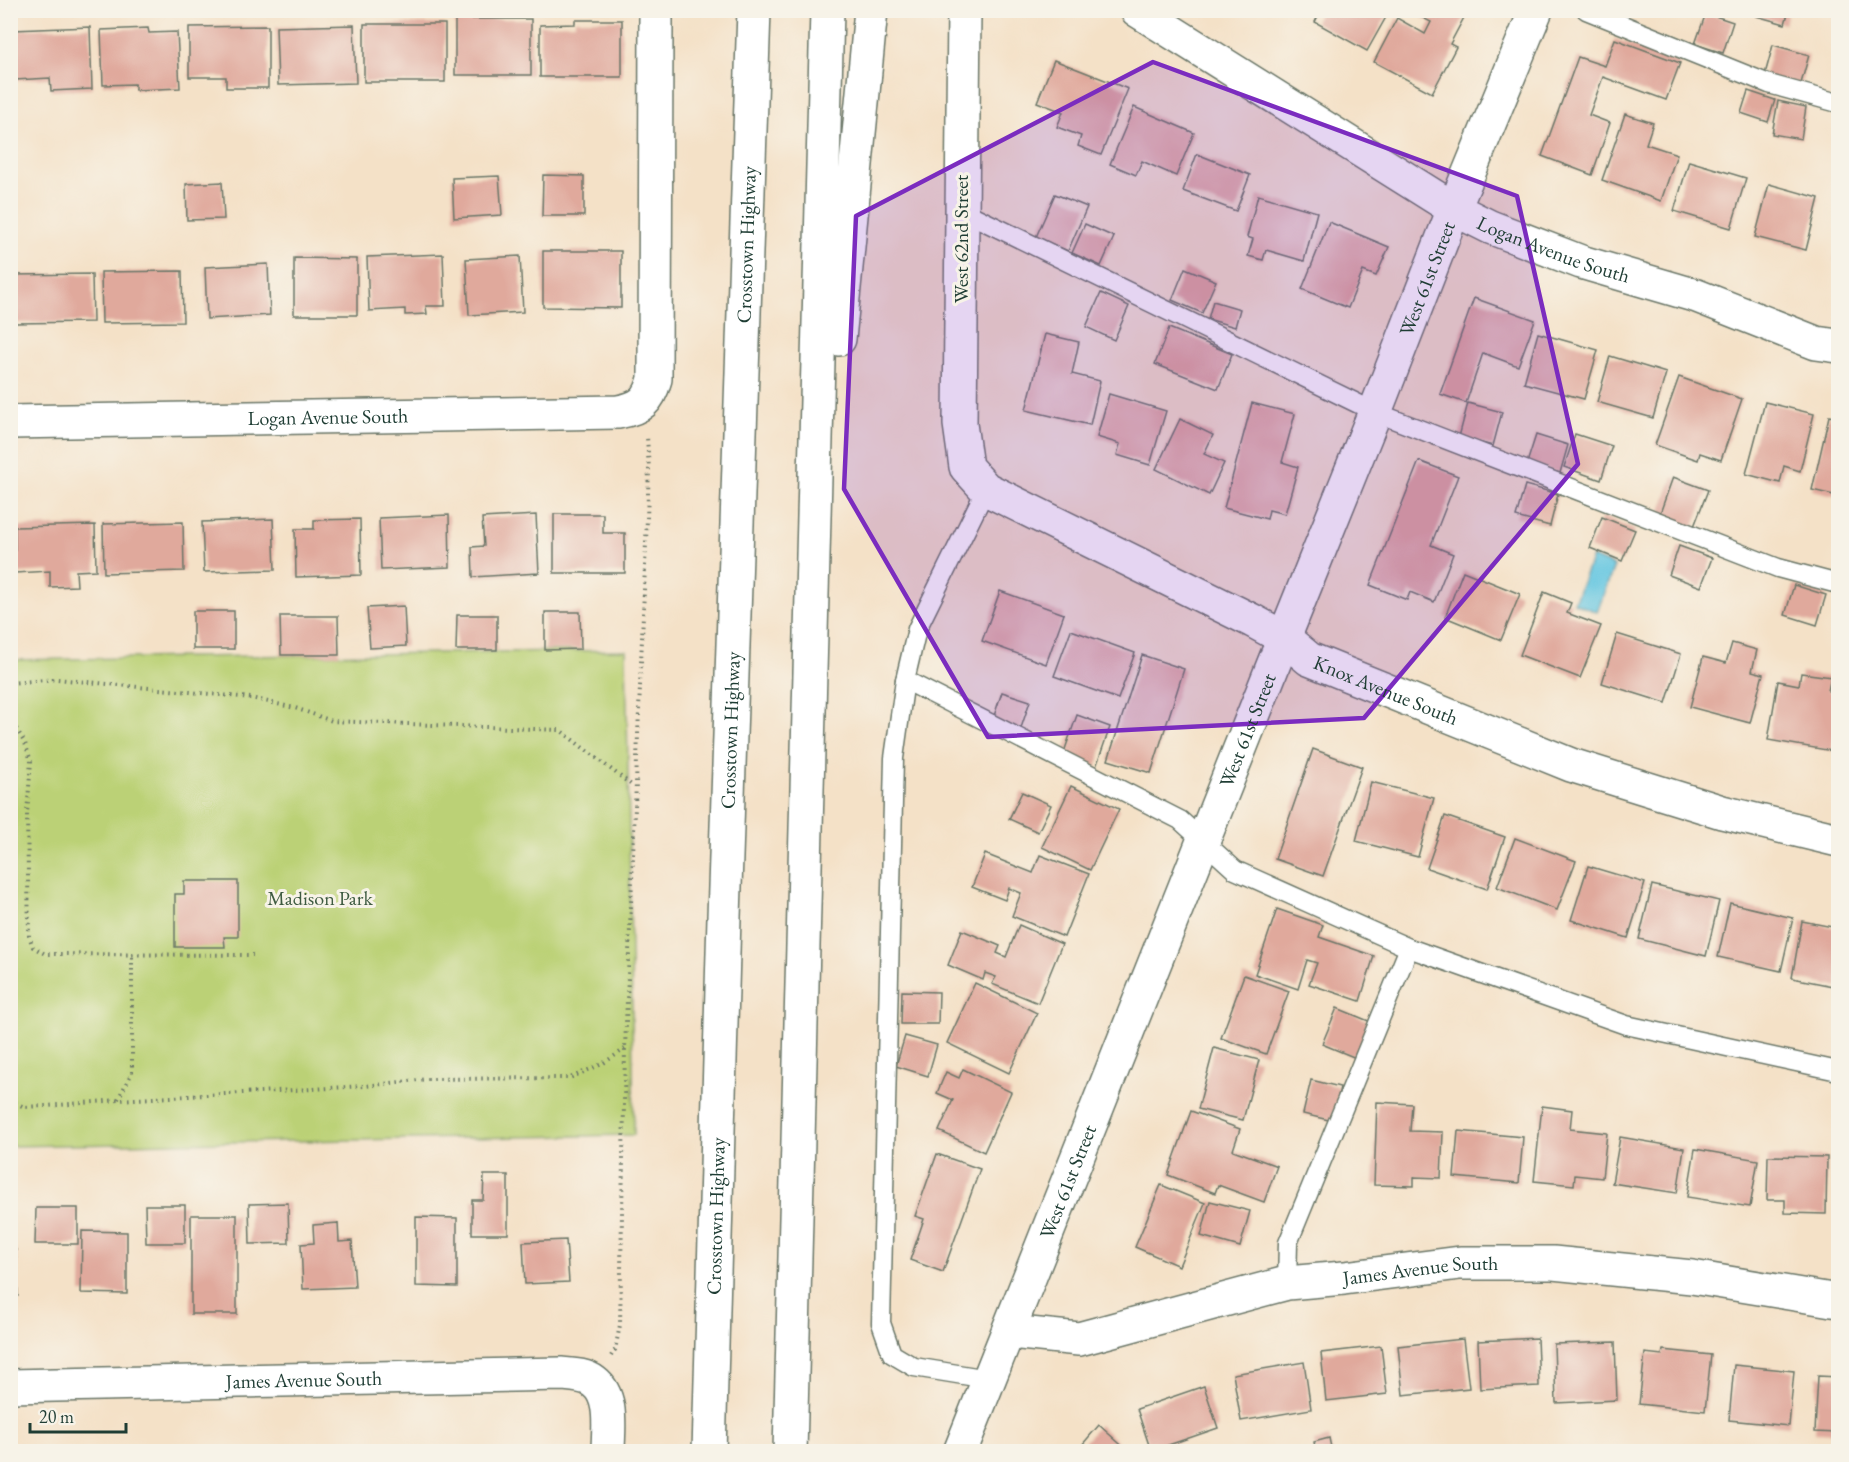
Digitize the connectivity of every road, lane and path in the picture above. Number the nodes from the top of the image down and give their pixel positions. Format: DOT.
graph roads {
  1 [pos="656,10"];
  2 [pos="740,10"];
  3 [pos="754,10"];
  4 [pos="827,10"];
  5 [pos="871,10"];
  6 [pos="964,10"];
  7 [pos="1137,10"];
  8 [pos="1536,10"];
  9 [pos="1586,10"];
  10 [pos="1839,103"];
  11 [pos="748,151"];
  12 [pos="1454,209"];
  13 [pos="961,210"];
  14 [pos="1839,346"];
  15 [pos="644,402"];
  16 [pos="1376,412"];
  17 [pos="10,422"];
  18 [pos="976,478"];
  19 [pos="1839,584"];
  20 [pos="1284,638"];
  21 [pos="812,643"];
  22 [pos="905,680"];
  23 [pos="10,682"];
  24 [pos="10,718"];
  25 [pos="635,788"];
  26 [pos="1839,840"];
  27 [pos="1203,841"];
  28 [pos="1409,948"];
  29 [pos="132,955"];
  30 [pos="253,955"];
  31 [pos="625,1048"];
  32 [pos="1839,1071"];
  33 [pos="10,1100"];
  34 [pos="118,1100"];
  35 [pos="1287,1283"];
  36 [pos="1839,1301"];
  37 [pos="1009,1332"];
  38 [pos="988,1379"];
  39 [pos="595,1382"];
  40 [pos="10,1386"];
  41 [pos="608,1452"];
  42 [pos="709,1452"];
  43 [pos="790,1452"];
  44 [pos="960,1452"];
  1 -- 15 [label="main road"];
  2 -- 11 [label="main road"];
  3 -- 11 [label="main road, Crosstown Highway"];
  4 -- 21 [label="main road"];
  5 -- 21 [label="main road"];
  6 -- 13 [label="main road, West 62nd Street"];
  7 -- 12 [label="main road, Logan Avenue South"];
  8 -- 12 [label="main road, West 61st Street"];
  9 -- 10 [label="lane"];
  11 -- 42 [label="main road, Crosstown Highway"];
  12 -- 14 [label="main road, Logan Avenue South"];
  12 -- 16 [label="main road, West 61st Street"];
  13 -- 16 [label="lane"];
  13 -- 18 [label="main road, West 62nd Street"];
  15 -- 17 [label="main road, Logan Avenue South"];
  15 -- 25 [label="path"];
  16 -- 19 [label="lane"];
  16 -- 20 [label="main road, West 61st Street"];
  18 -- 20 [label="main road, Knox Avenue South"];
  18 -- 22 [label="lane"];
  20 -- 26 [label="main road, Knox Avenue South"];
  20 -- 27 [label="main road, West 61st Street"];
  21 -- 43 [label="main road"];
  22 -- 27 [label="lane"];
  22 -- 38 [label="lane"];
  23 -- 25 [label="path"];
  24 -- 29 [label="path"];
  25 -- 31 [label="path"];
  27 -- 28 [label="lane"];
  27 -- 37 [label="main road, West 61st Street"];
  28 -- 32 [label="lane"];
  28 -- 35 [label="lane"];
  29 -- 30 [label="path"];
  29 -- 34 [label="path"];
  31 -- 34 [label="path"];
  31 -- 39 [label="path"];
  33 -- 34 [label="path"];
  35 -- 36 [label="main road, James Avenue South"];
  35 -- 37 [label="main road, James Avenue South"];
  37 -- 38 [label="main road, West 61st Street"];
  38 -- 44 [label="main road, West 61st Street"];
  39 -- 40 [label="main road, James Avenue South"];
  39 -- 41 [label="main road"];
}
